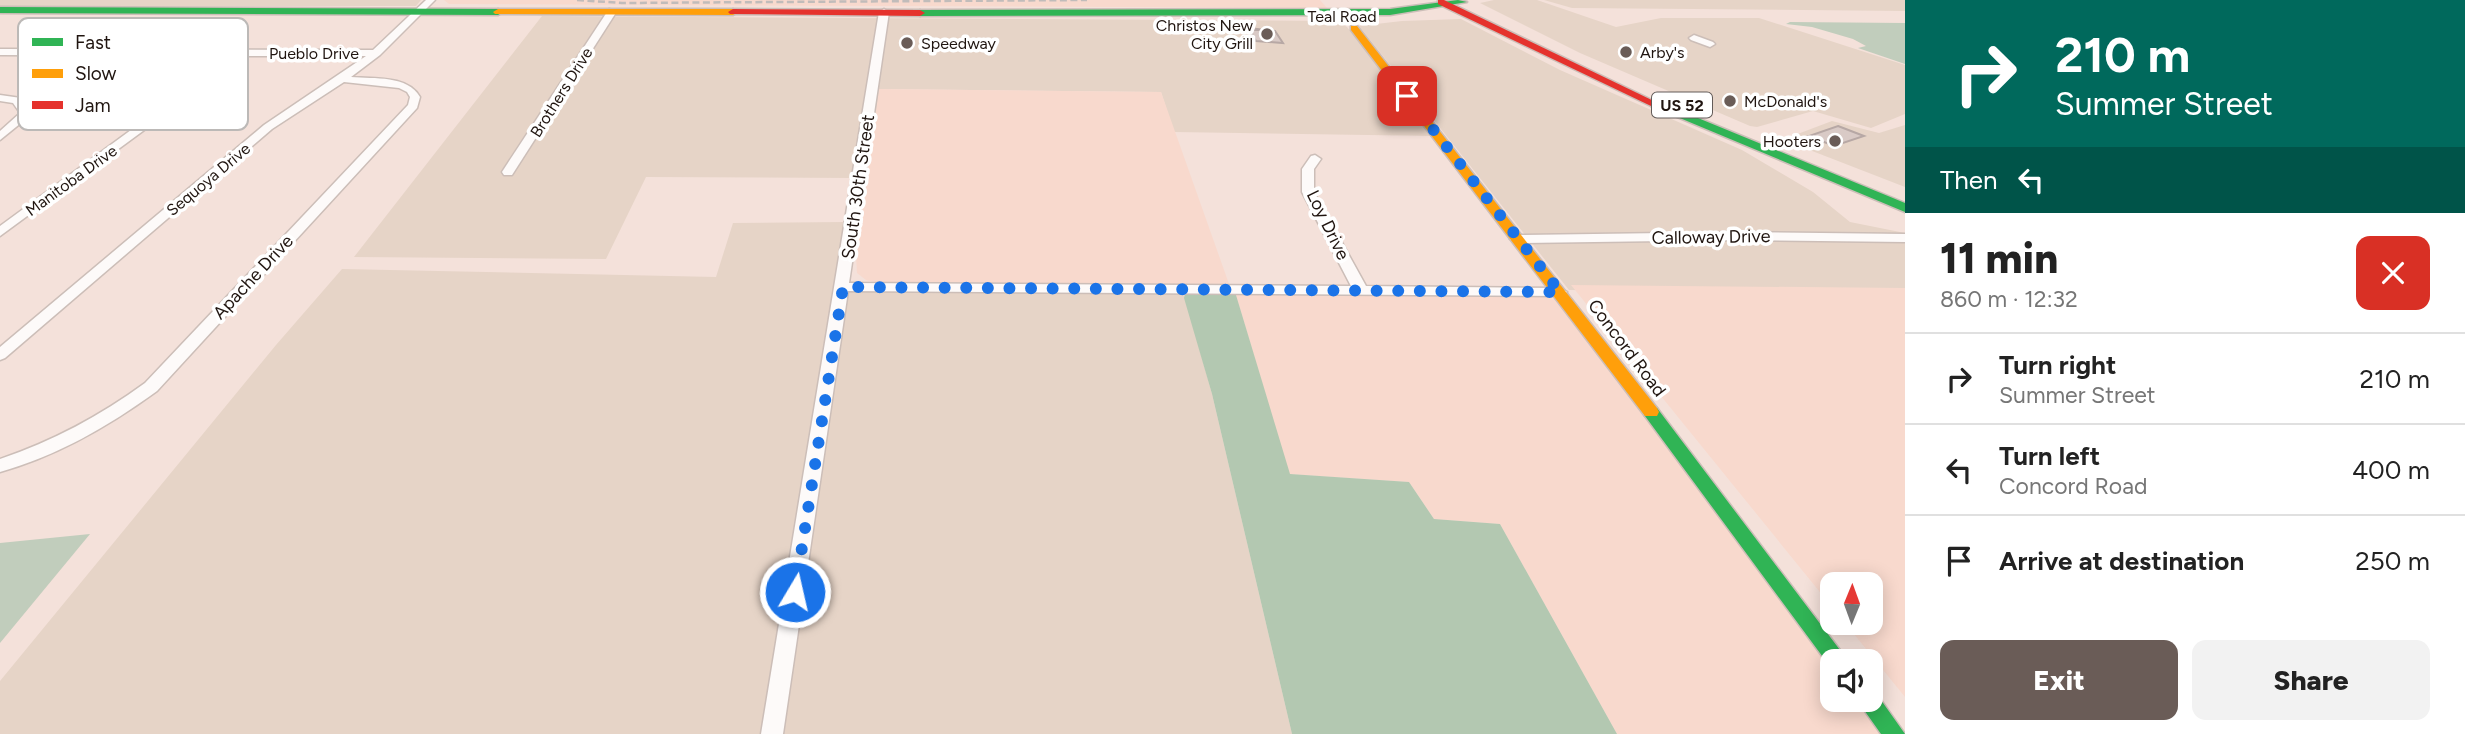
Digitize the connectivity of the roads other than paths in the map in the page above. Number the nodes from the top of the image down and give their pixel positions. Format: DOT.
graph roads {
  1 [pos="1427,0"];
  2 [pos="1451,2"];
  3 [pos="426,5"];
  4 [pos="2,11"];
  5 [pos="612,11"];
  6 [pos="884,12"];
  7 [pos="1414,12"];
  8 [pos="1252,14"];
  9 [pos="1312,16"];
  10 [pos="1381,16"];
  11 [pos="1476,20"];
  12 [pos="1354,28"];
  13 [pos="1694,38"];
  14 [pos="1710,44"];
  15 [pos="0,52"];
  16 [pos="18,52"];
  17 [pos="248,53"];
  18 [pos="376,53"];
  19 [pos="342,79"];
  20 [pos="0,98"];
  21 [pos="18,103"];
  22 [pos="18,121"];
  23 [pos="138,130"];
  24 [pos="0,137"];
  25 [pos="1315,159"];
  26 [pos="508,172"];
  27 [pos="1905,196"];
  28 [pos="1905,208"];
  29 [pos="0,232"];
  30 [pos="1905,238"];
  31 [pos="1517,239"];
  32 [pos="843,287"];
  33 [pos="1360,289"];
  34 [pos="1560,292"];
  35 [pos="1,353"];
  36 [pos="0,466"];
  37 [pos="1829,649"];
  38 [pos="1877,712"];
  39 [pos="772,734"];
  40 [pos="1894,734"];
  1 -- 7 [label="main road"];
  2 -- 7 [label="main road, Teal Road / US 52"];
  2 -- 11 [label="main road"];
  2 -- 27 [label="main road, US 52"];
  3 -- 4 [label="main road, Teal Road / US 52"];
  3 -- 5 [label="main road, Teal Road / US 52"];
  3 -- 18 [label="street, Sequoya Drive"];
  5 -- 6 [label="main road, Teal Road / US 52"];
  5 -- 26 [label="street, Brothers Drive"];
  6 -- 8 [label="main road, Teal Road / US 52"];
  6 -- 32 [label="street, South 30th Street"];
  7 -- 8 [label="main road, Teal Road / US 52"];
  7 -- 10 [label="main road, Teal Road / US 52"];
  7 -- 11 [label="main road, US 52"];
  8 -- 9 [label="main road, Teal Road / US 52"];
  9 -- 10 [label="main road, Teal Road / US 52"];
  9 -- 12 [label="main road"];
  10 -- 12 [label="main road"];
  11 -- 28 [label="main road, US 52"];
  12 -- 31 [label="main road, Concord Road"];
  13 -- 14 [label="street"];
  15 -- 16 [label="street, Pueblo Drive"];
  17 -- 18 [label="street, Pueblo Drive"];
  18 -- 19 [label="street, Sequoya Drive"];
  19 -- 35 [label="street, Sequoya Drive"];
  19 -- 36 [label="street, Apache Drive"];
  20 -- 21 [label="street"];
  22 -- 24 [label="street"];
  23 -- 29 [label="street, Manitoba Drive"];
  25 -- 33 [label="street, Loy Drive"];
  30 -- 31 [label="street, Calloway Drive"];
  31 -- 34 [label="main road, Concord Road"];
  32 -- 33 [label="street"];
  32 -- 39 [label="street, South 30th Street"];
  33 -- 34 [label="street"];
  34 -- 37 [label="main road, Concord Road"];
  38 -- 40 [label="main road"];
}
